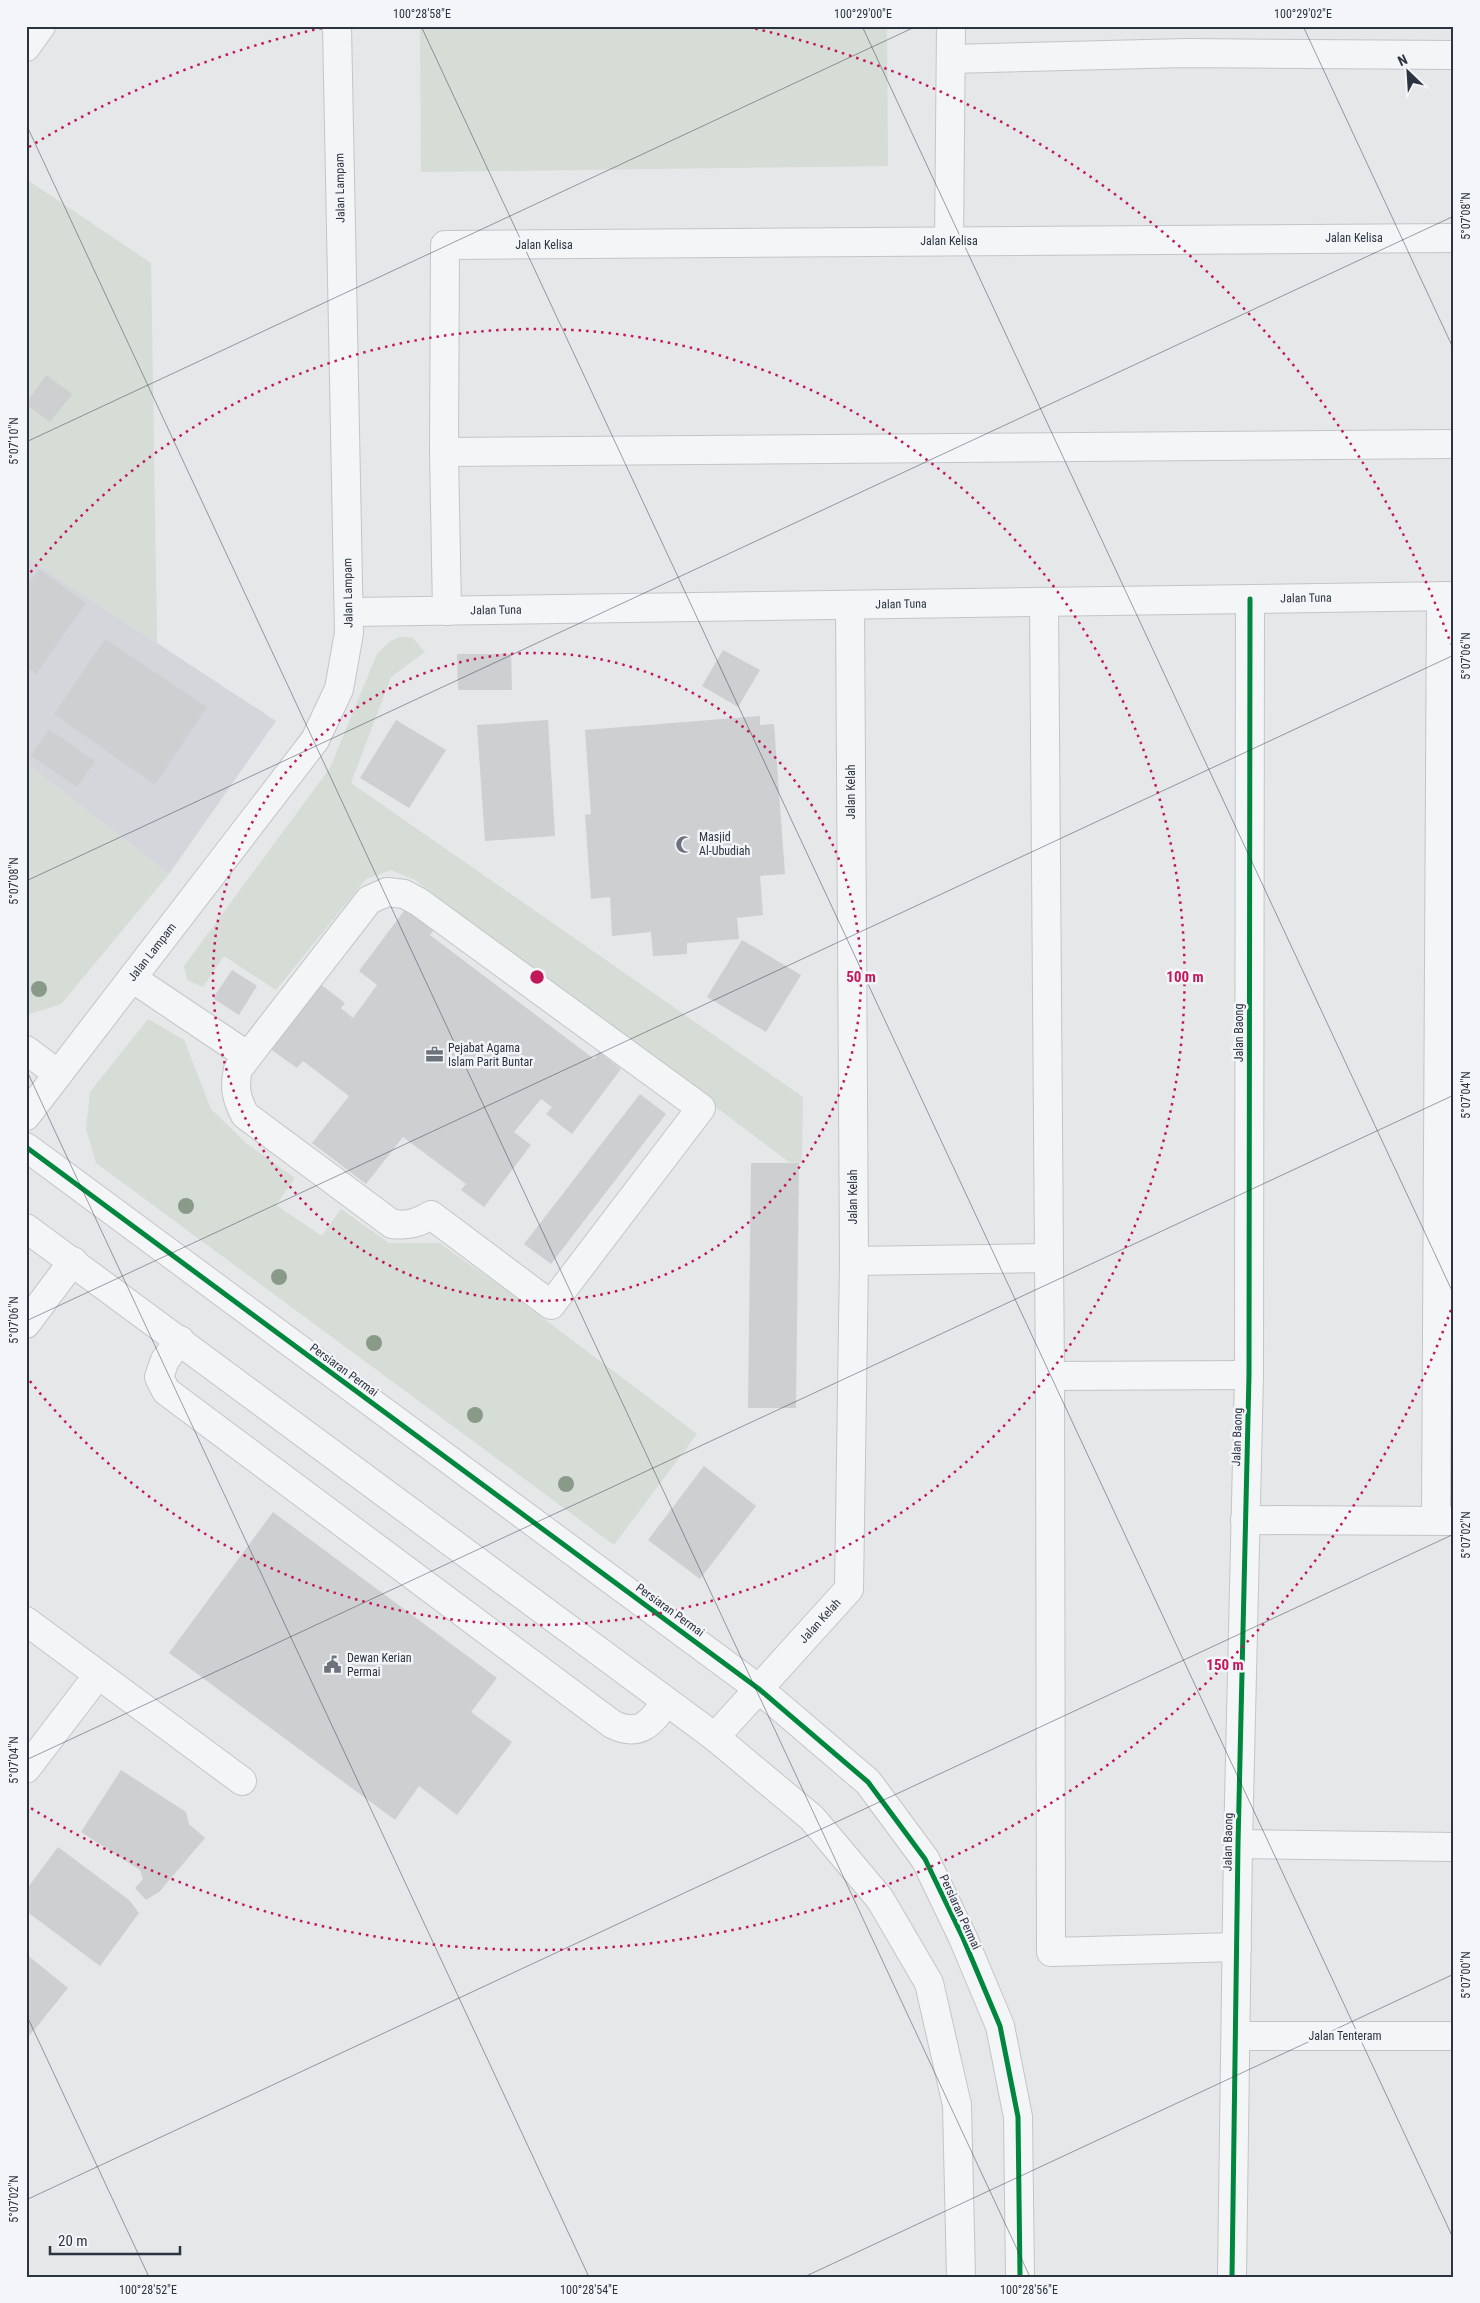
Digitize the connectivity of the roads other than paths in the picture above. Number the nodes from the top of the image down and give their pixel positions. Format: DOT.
graph roads {
  1 [pos="41,26"];
  2 [pos="337,26"];
  3 [pos="951,26"];
  4 [pos="26,47"];
  5 [pos="1454,55"];
  6 [pos="951,59"];
  7 [pos="1454,238"];
  8 [pos="949,242"];
  9 [pos="1454,444"];
  10 [pos="444,452"];
  11 [pos="1447,596"];
  12 [pos="1250,599"];
  13 [pos="1044,602"];
  14 [pos="850,605"];
  15 [pos="447,611"];
  16 [pos="349,612"];
  17 [pos="132,978"];
  18 [pos="26,1050"];
  19 [pos="248,1056"];
  20 [pos="58,1074"];
  21 [pos="26,1116"];
  22 [pos="26,1147"];
  23 [pos="26,1228"];
  24 [pos="1049,1258"];
  25 [pos="73,1261"];
  26 [pos="854,1261"];
  27 [pos="26,1324"];
  28 [pos="180,1340"];
  29 [pos="1249,1375"];
  30 [pos="1050,1376"];
  31 [pos="1245,1520"];
  32 [pos="1445,1521"];
  33 [pos="26,1621"];
  34 [pos="98,1675"];
  35 [pos="759,1688"];
  36 [pos="666,1702"];
  37 [pos="715,1738"];
  38 [pos="26,1769"];
  39 [pos="242,1781"];
  40 [pos="1238,1844"];
  41 [pos="1454,1846"];
  42 [pos="1237,1947"];
  43 [pos="1237,2036"];
  44 [pos="1454,2036"];
  45 [pos="962,2277"];
  46 [pos="1020,2277"];
  47 [pos="1232,2277"];
  1 -- 4 [label="street"];
  2 -- 16 [label="street, Jalan Lampam"];
  3 -- 6 [label="street"];
  5 -- 6 [label="street"];
  6 -- 8 [label="street"];
  7 -- 8 [label="street, Jalan Kelisa"];
  8 -- 10 [label="street, Jalan Kelisa"];
  9 -- 10 [label="street"];
  10 -- 15 [label="street"];
  11 -- 12 [label="street, Jalan Tuna"];
  11 -- 32 [label="street"];
  12 -- 13 [label="street, Jalan Tuna"];
  12 -- 29 [label="street, Jalan Baong"];
  13 -- 14 [label="street, Jalan Tuna"];
  13 -- 24 [label="street"];
  14 -- 15 [label="street, Jalan Tuna"];
  14 -- 26 [label="street, Jalan Kelah"];
  15 -- 16 [label="street, Jalan Tuna"];
  16 -- 17 [label="street, Jalan Lampam"];
  17 -- 19 [label="street"];
  17 -- 20 [label="street, Jalan Lampam"];
  18 -- 20 [label="street"];
  19 -- 19 [label="street"];
  20 -- 21 [label="street, Jalan Lampam"];
  22 -- 35 [label="street, Persiaran Permai"];
  23 -- 25 [label="street"];
  24 -- 26 [label="street"];
  24 -- 30 [label="street"];
  25 -- 27 [label="street"];
  25 -- 28 [label="street"];
  26 -- 35 [label="street, Jalan Kelah"];
  28 -- 36 [label="street"];
  28 -- 36 [label="street"];
  29 -- 30 [label="street"];
  29 -- 31 [label="street, Jalan Baong"];
  30 -- 42 [label="street"];
  31 -- 32 [label="street"];
  31 -- 40 [label="street, Jalan Baong"];
  33 -- 34 [label="street"];
  34 -- 38 [label="street"];
  34 -- 39 [label="street"];
  35 -- 37 [label="street, Jalan Kelah"];
  35 -- 46 [label="street, Persiaran Permai"];
  36 -- 37 [label="street"];
  37 -- 45 [label="street"];
  40 -- 41 [label="street"];
  40 -- 42 [label="street, Jalan Baong"];
  42 -- 43 [label="street, Jalan Baong"];
  43 -- 44 [label="street, Jalan Tenteram"];
  43 -- 47 [label="street, Jalan Baong"];
}
